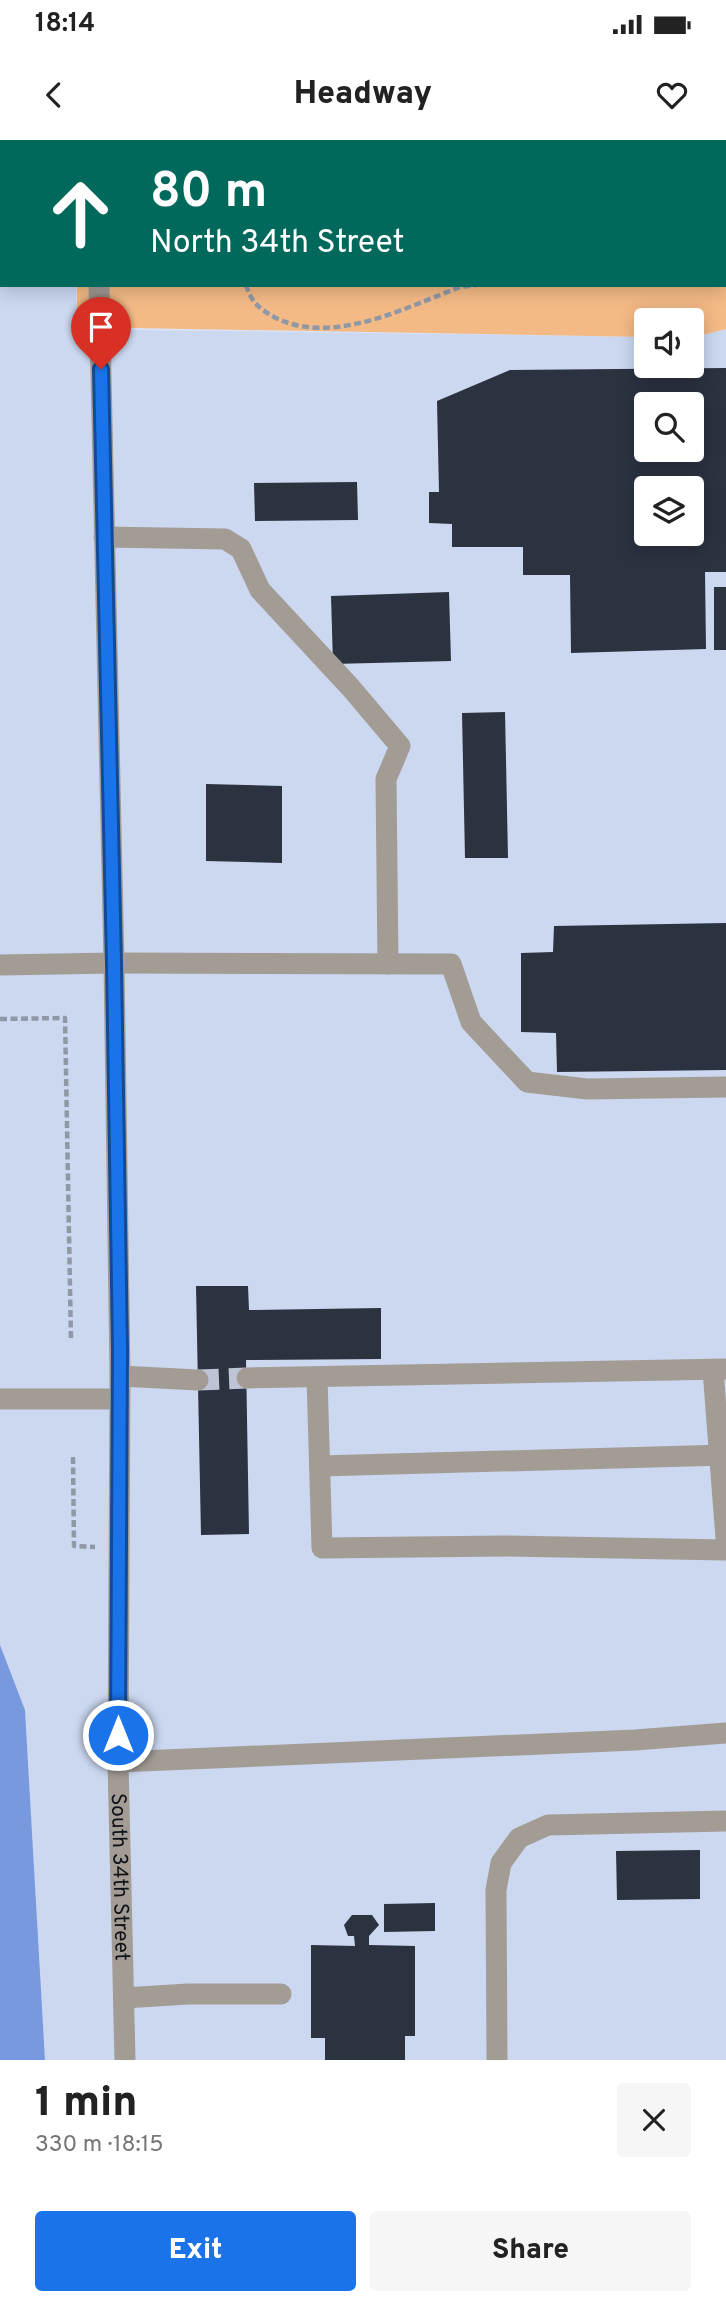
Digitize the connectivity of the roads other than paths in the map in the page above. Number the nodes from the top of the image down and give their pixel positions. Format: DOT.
graph roads {
  1 [pos="99,287"];
  2 [pos="104,537"];
  3 [pos="114,963"];
  4 [pos="388,964"];
  5 [pos="0,965"];
  6 [pos="726,1087"];
  7 [pos="720,1370"];
  8 [pos="120,1376"];
  9 [pos="317,1377"];
  10 [pos="247,1378"];
  11 [pos="198,1380"];
  12 [pos="0,1399"];
  13 [pos="119,1399"];
  14 [pos="723,1455"];
  15 [pos="320,1466"];
  16 [pos="726,1538"];
  17 [pos="726,1550"];
  18 [pos="726,1733"];
  19 [pos="118,1762"];
  20 [pos="726,1821"];
  21 [pos="281,1994"];
  22 [pos="124,1998"];
  23 [pos="125,2060"];
  24 [pos="498,2060"];
  1 -- 2 [label="street, South 34th Street"];
  2 -- 3 [label="street, South 34th Street"];
  2 -- 4 [label="street"];
  3 -- 4 [label="street"];
  3 -- 5 [label="street"];
  3 -- 8 [label="street, South 34th Street"];
  4 -- 6 [label="street"];
  7 -- 9 [label="street"];
  7 -- 14 [label="street"];
  8 -- 11 [label="street"];
  8 -- 13 [label="street, South 34th Street"];
  9 -- 10 [label="street"];
  9 -- 15 [label="street"];
  12 -- 13 [label="street"];
  13 -- 19 [label="street, South 34th Street"];
  14 -- 15 [label="street"];
  14 -- 16 [label="street"];
  15 -- 17 [label="street"];
  18 -- 19 [label="street"];
  19 -- 22 [label="street, South 34th Street"];
  20 -- 24 [label="street"];
  21 -- 22 [label="street"];
  22 -- 23 [label="street, South 34th Street"];
}
